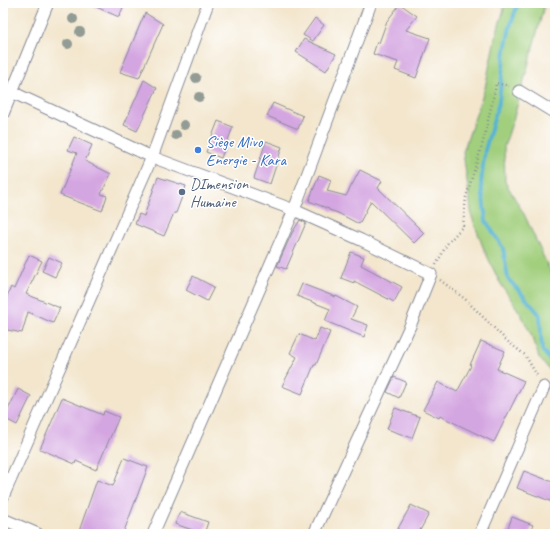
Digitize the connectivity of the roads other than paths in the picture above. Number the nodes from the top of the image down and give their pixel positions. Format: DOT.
graph roads {
  1 [pos="48,3"];
  2 [pos="208,3"];
  3 [pos="371,3"];
  4 [pos="8,90"];
  5 [pos="519,91"];
  6 [pos="555,113"];
  7 [pos="3,114"];
  8 [pos="152,157"];
  9 [pos="294,210"];
  10 [pos="544,387"];
  11 [pos="3,497"];
  12 [pos="3,519"];
  13 [pos="38,534"];
  14 [pos="153,534"];
  15 [pos="314,534"];
  16 [pos="480,534"];
  1 -- 4 [label="street"];
  2 -- 8 [label="street"];
  3 -- 9 [label="street"];
  4 -- 7 [label="street"];
  4 -- 8 [label="street"];
  5 -- 6 [label="street"];
  8 -- 9 [label="street"];
  8 -- 11 [label="street"];
  9 -- 14 [label="street"];
  9 -- 15 [label="street"];
  10 -- 16 [label="street"];
  12 -- 13 [label="street"];
}
